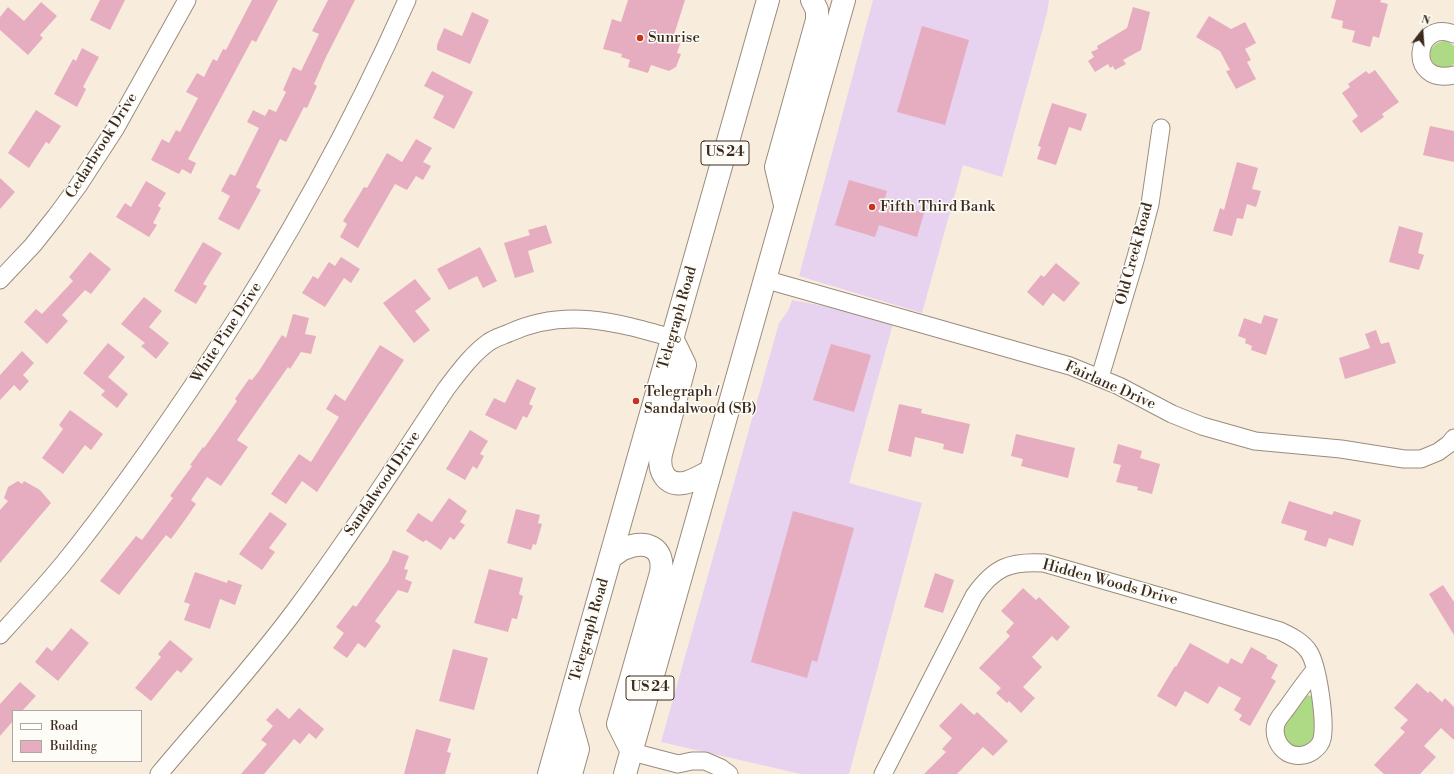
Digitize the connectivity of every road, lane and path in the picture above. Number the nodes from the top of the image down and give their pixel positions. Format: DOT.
graph roads {
  1 [pos="187,0"];
  2 [pos="407,0"];
  3 [pos="768,0"];
  4 [pos="812,0"];
  5 [pos="844,0"];
  6 [pos="1454,34"];
  7 [pos="1454,75"];
  8 [pos="1161,128"];
  9 [pos="786,206"];
  10 [pos="764,279"];
  11 [pos="0,280"];
  12 [pos="672,338"];
  13 [pos="1100,377"];
  14 [pos="1454,438"];
  15 [pos="711,471"];
  16 [pos="610,558"];
  17 [pos="0,635"];
  18 [pos="1315,670"];
  19 [pos="567,710"];
  20 [pos="632,752"];
  21 [pos="683,769"];
  22 [pos="159,774"];
  23 [pos="549,774"];
  24 [pos="571,774"];
  25 [pos="625,774"];
  26 [pos="729,774"];
  27 [pos="883,774"];
  1 -- 11 [label="street, Cedarbrook Drive"];
  2 -- 17 [label="street, White Pine Drive"];
  3 -- 12 [label="highway, Telegraph Road / US 24"];
  4 -- 9 [label="highway"];
  5 -- 9 [label="highway, US 24"];
  6 -- 7 [label="street"];
  8 -- 13 [label="street, Old Creek Road"];
  9 -- 10 [label="highway, US 24"];
  10 -- 13 [label="street, Fairlane Drive"];
  10 -- 15 [label="highway, US 24"];
  12 -- 15 [label="highway"];
  12 -- 16 [label="highway, Telegraph Road / US 24"];
  12 -- 22 [label="street, Sandalwood Drive"];
  13 -- 14 [label="street, Fairlane Drive"];
  15 -- 20 [label="highway, US 24"];
  16 -- 19 [label="highway, Telegraph Road / US 24"];
  16 -- 20 [label="highway"];
  18 -- 27 [label="street, Hidden Woods Drive"];
  19 -- 23 [label="highway, Telegraph Road / US 24"];
  19 -- 24 [label="highway"];
  20 -- 21 [label="street"];
  20 -- 25 [label="highway, US 24"];
  21 -- 26 [label="street"];
}
